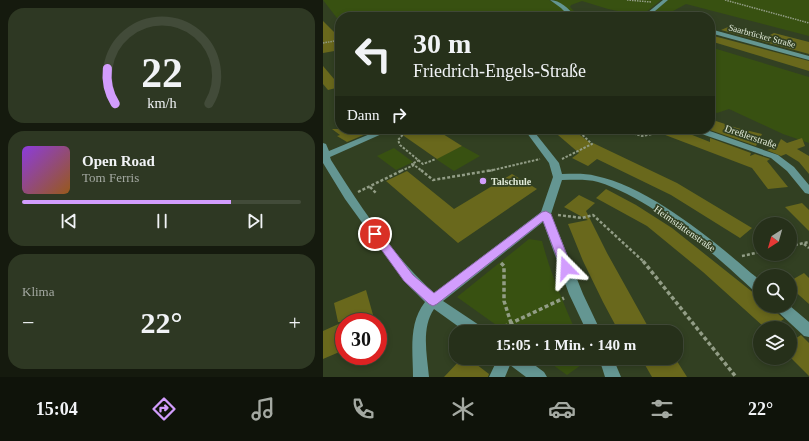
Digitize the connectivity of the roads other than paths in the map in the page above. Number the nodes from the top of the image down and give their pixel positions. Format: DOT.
graph roads {
  1 [pos="551,0"];
  2 [pos="666,0"];
  3 [pos="568,12"];
  4 [pos="651,12"];
  5 [pos="715,32"];
  6 [pos="809,58"];
  7 [pos="374,134"];
  8 [pos="533,134"];
  9 [pos="711,134"];
  10 [pos="324,151"];
  11 [pos="558,177"];
  12 [pos="809,191"];
  13 [pos="546,214"];
  14 [pos="753,282"];
  15 [pos="433,300"];
  16 [pos="789,313"];
  17 [pos="467,325"];
  18 [pos="591,325"];
  19 [pos="809,331"];
  20 [pos="503,365"];
  21 [pos="523,365"];
  22 [pos="609,365"];
  23 [pos="421,377"];
  24 [pos="497,377"];
  25 [pos="539,377"];
  26 [pos="613,377"];
  1 -- 3 [label="street"];
  2 -- 4 [label="street"];
  5 -- 6 [label="street, Saarbrücker Straße"];
  7 -- 10 [label="street"];
  8 -- 11 [label="street"];
  9 -- 12 [label="street, Dreßlerstraße"];
  10 -- 15 [label="street"];
  11 -- 13 [label="street"];
  11 -- 14 [label="street, Heimstättenstraße"];
  13 -- 15 [label="street"];
  13 -- 18 [label="street"];
  15 -- 17 [label="street"];
  15 -- 23 [label="street"];
  16 -- 19 [label="street"];
  20 -- 24 [label="street"];
  21 -- 25 [label="street"];
  22 -- 26 [label="street"];
}
